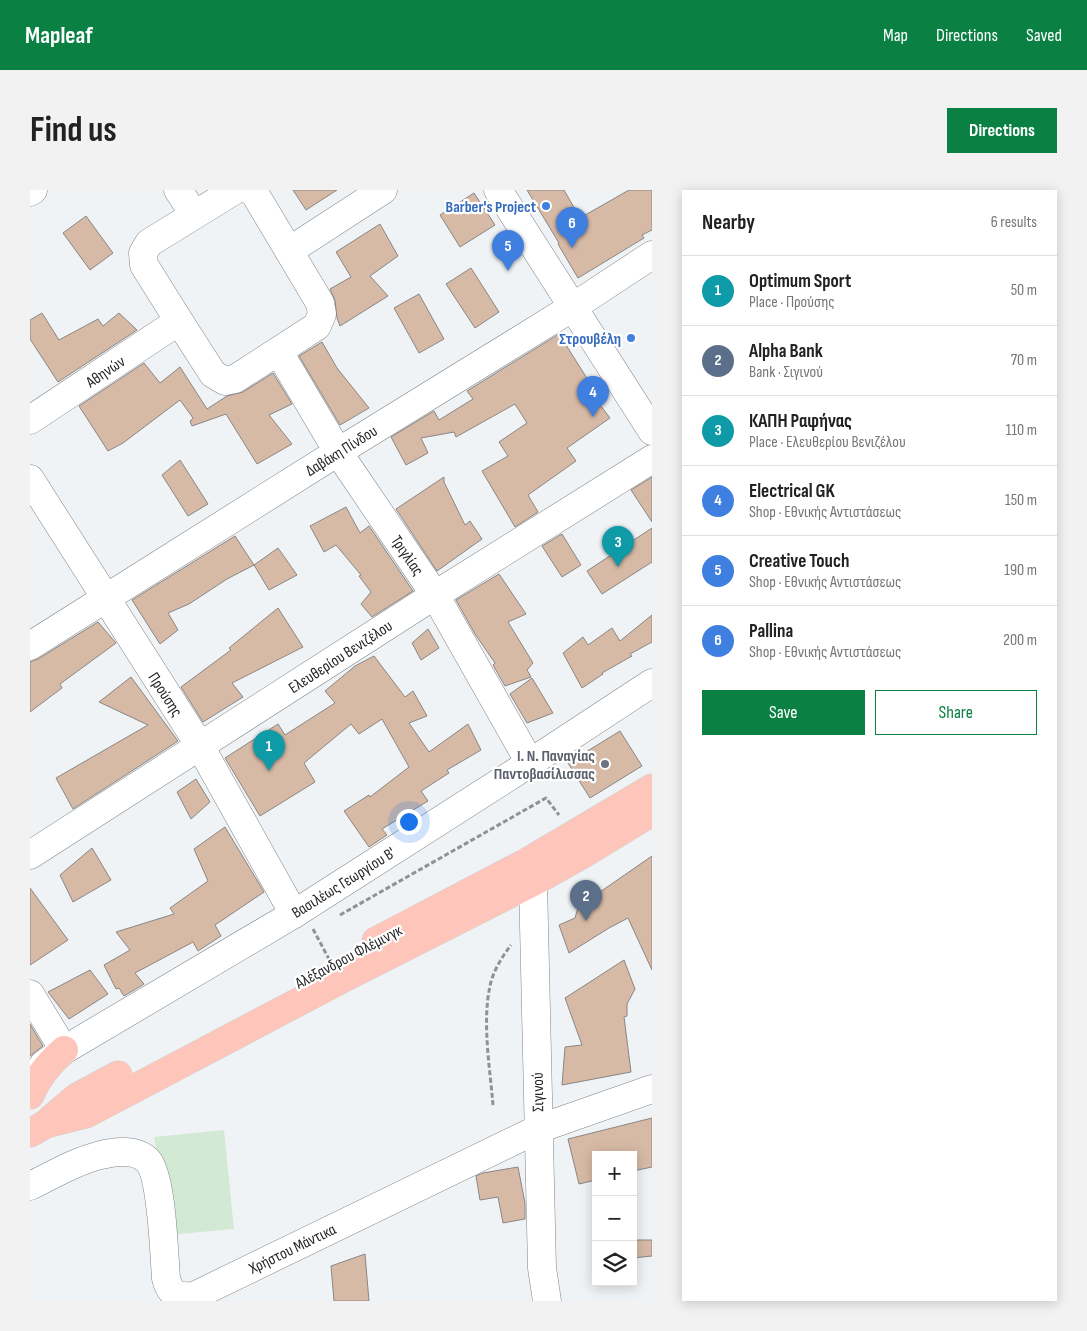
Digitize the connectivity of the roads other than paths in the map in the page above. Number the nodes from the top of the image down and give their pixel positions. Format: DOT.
graph roads {
  1 [pos="33,190"];
  2 [pos="178,190"];
  3 [pos="235,190"];
  4 [pos="250,190"];
  5 [pos="383,190"];
  6 [pos="498,190"];
  7 [pos="30,192"];
  8 [pos="194,214"];
  9 [pos="289,251"];
  10 [pos="652,255"];
  11 [pos="573,307"];
  12 [pos="179,321"];
  13 [pos="279,352"];
  14 [pos="30,420"];
  15 [pos="652,431"];
  16 [pos="338,452"];
  17 [pos="652,459"];
  18 [pos="30,479"];
  19 [pos="435,595"];
  20 [pos="105,599"];
  21 [pos="30,646"];
  22 [pos="652,683"];
  23 [pos="200,746"];
  24 [pos="530,763"];
  25 [pos="652,788"];
  26 [pos="652,812"];
  27 [pos="30,855"];
  28 [pos="534,882"];
  29 [pos="308,920"];
  30 [pos="30,994"];
  31 [pos="64,1050"];
  32 [pos="30,1074"];
  33 [pos="652,1089"];
  34 [pos="30,1094"];
  35 [pos="38,1128"];
  36 [pos="538,1129"];
  37 [pos="30,1186"];
  38 [pos="547,1301"];
  1 -- 7 [label="street"];
  2 -- 8 [label="street"];
  3 -- 8 [label="street"];
  4 -- 9 [label="street"];
  5 -- 9 [label="street"];
  6 -- 11 [label="street"];
  8 -- 12 [label="street"];
  9 -- 13 [label="street"];
  10 -- 11 [label="street, Δαβάκη Πίνδου"];
  11 -- 15 [label="street"];
  11 -- 16 [label="street, Δαβάκη Πίνδου"];
  12 -- 13 [label="street"];
  12 -- 14 [label="street, Αθηνών"];
  13 -- 16 [label="street, Τριγλίας"];
  16 -- 19 [label="street, Τριγλίας"];
  16 -- 20 [label="street, Δαβάκη Πίνδου"];
  17 -- 19 [label="street, Ελευθερίου Βενιζέλου"];
  18 -- 20 [label="street, Προύσης"];
  19 -- 23 [label="street, Ελευθερίου Βενιζέλου"];
  19 -- 24 [label="street, Τριγλίας"];
  20 -- 21 [label="street, Δαβάκη Πίνδου"];
  20 -- 23 [label="street, Προύσης"];
  22 -- 24 [label="street, Βασιλέως Γεωργίου Β'"];
  23 -- 27 [label="street, Ελευθερίου Βενιζέλου"];
  23 -- 29 [label="street, Προύσης"];
  24 -- 29 [label="street, Βασιλέως Γεωργίου Β'"];
  25 -- 35 [label="main road, Αλέξανδρου Φλέμινγκ"];
  26 -- 28 [label="main road, Αλέξανδρου Φλέμινγκ"];
  28 -- 35 [label="main road, Αλέξανδρου Φλέμινγκ"];
  28 -- 36 [label="street, Σιγινού"];
  29 -- 31 [label="street, Βασιλέως Γεωργίου Β'"];
  30 -- 31 [label="street"];
  31 -- 32 [label="street, Βασιλέως Γεωργίου Β'"];
  31 -- 34 [label="main road"];
  33 -- 36 [label="street, Χρήστου Μάντικα"];
  36 -- 37 [label="street, Χρήστου Μάντικα"];
  36 -- 38 [label="street, Σιγινού"];
}
